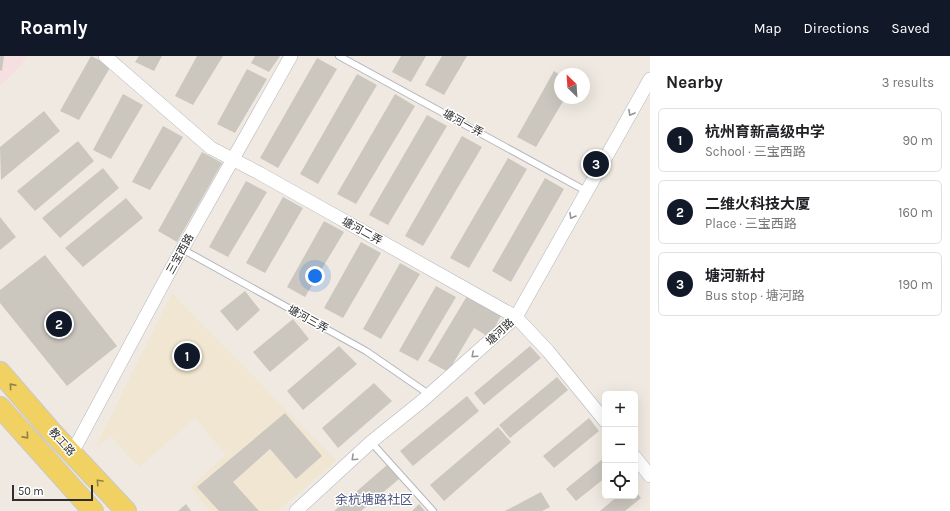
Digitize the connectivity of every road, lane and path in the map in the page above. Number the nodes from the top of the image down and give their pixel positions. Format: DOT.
graph roads {
  1 [pos="105,56"];
  2 [pos="290,56"];
  3 [pos="339,56"];
  4 [pos="650,79"];
  5 [pos="233,159"];
  6 [pos="586,191"];
  7 [pos="182,249"];
  8 [pos="516,318"];
  9 [pos="0,372"];
  10 [pos="430,395"];
  11 [pos="0,407"];
  12 [pos="602,417"];
  13 [pos="371,442"];
  14 [pos="72,453"];
  15 [pos="638,461"];
  16 [pos="650,476"];
  17 [pos="93,511"];
  18 [pos="126,511"];
  19 [pos="296,511"];
  20 [pos="433,511"];
  1 -- 5 [label="street, 塘河二弄"];
  2 -- 5 [label="street, 三宝西路"];
  3 -- 6 [label="lane, 塘河一弄"];
  4 -- 6 [label="street, 塘河路, one-way"];
  5 -- 7 [label="street, 三宝西路"];
  5 -- 8 [label="street, 塘河二弄"];
  6 -- 8 [label="street, 塘河路, one-way"];
  7 -- 10 [label="lane, 塘河三弄"];
  7 -- 14 [label="street, 三宝西路"];
  8 -- 10 [label="street, 塘河路, one-way"];
  8 -- 12 [label="street, 塘河二弄"];
  14 -- 9 [label="main road, 教工路, one-way"];
  10 -- 13 [label="street, 塘河路"];
  11 -- 17 [label="main road, 教工路, one-way"];
  13 -- 19 [label="street, 塘河路, one-way"];
  13 -- 20 [label="lane"];
  18 -- 14 [label="main road, 教工路, one-way"];
  15 -- 16 [label="street"];
}
